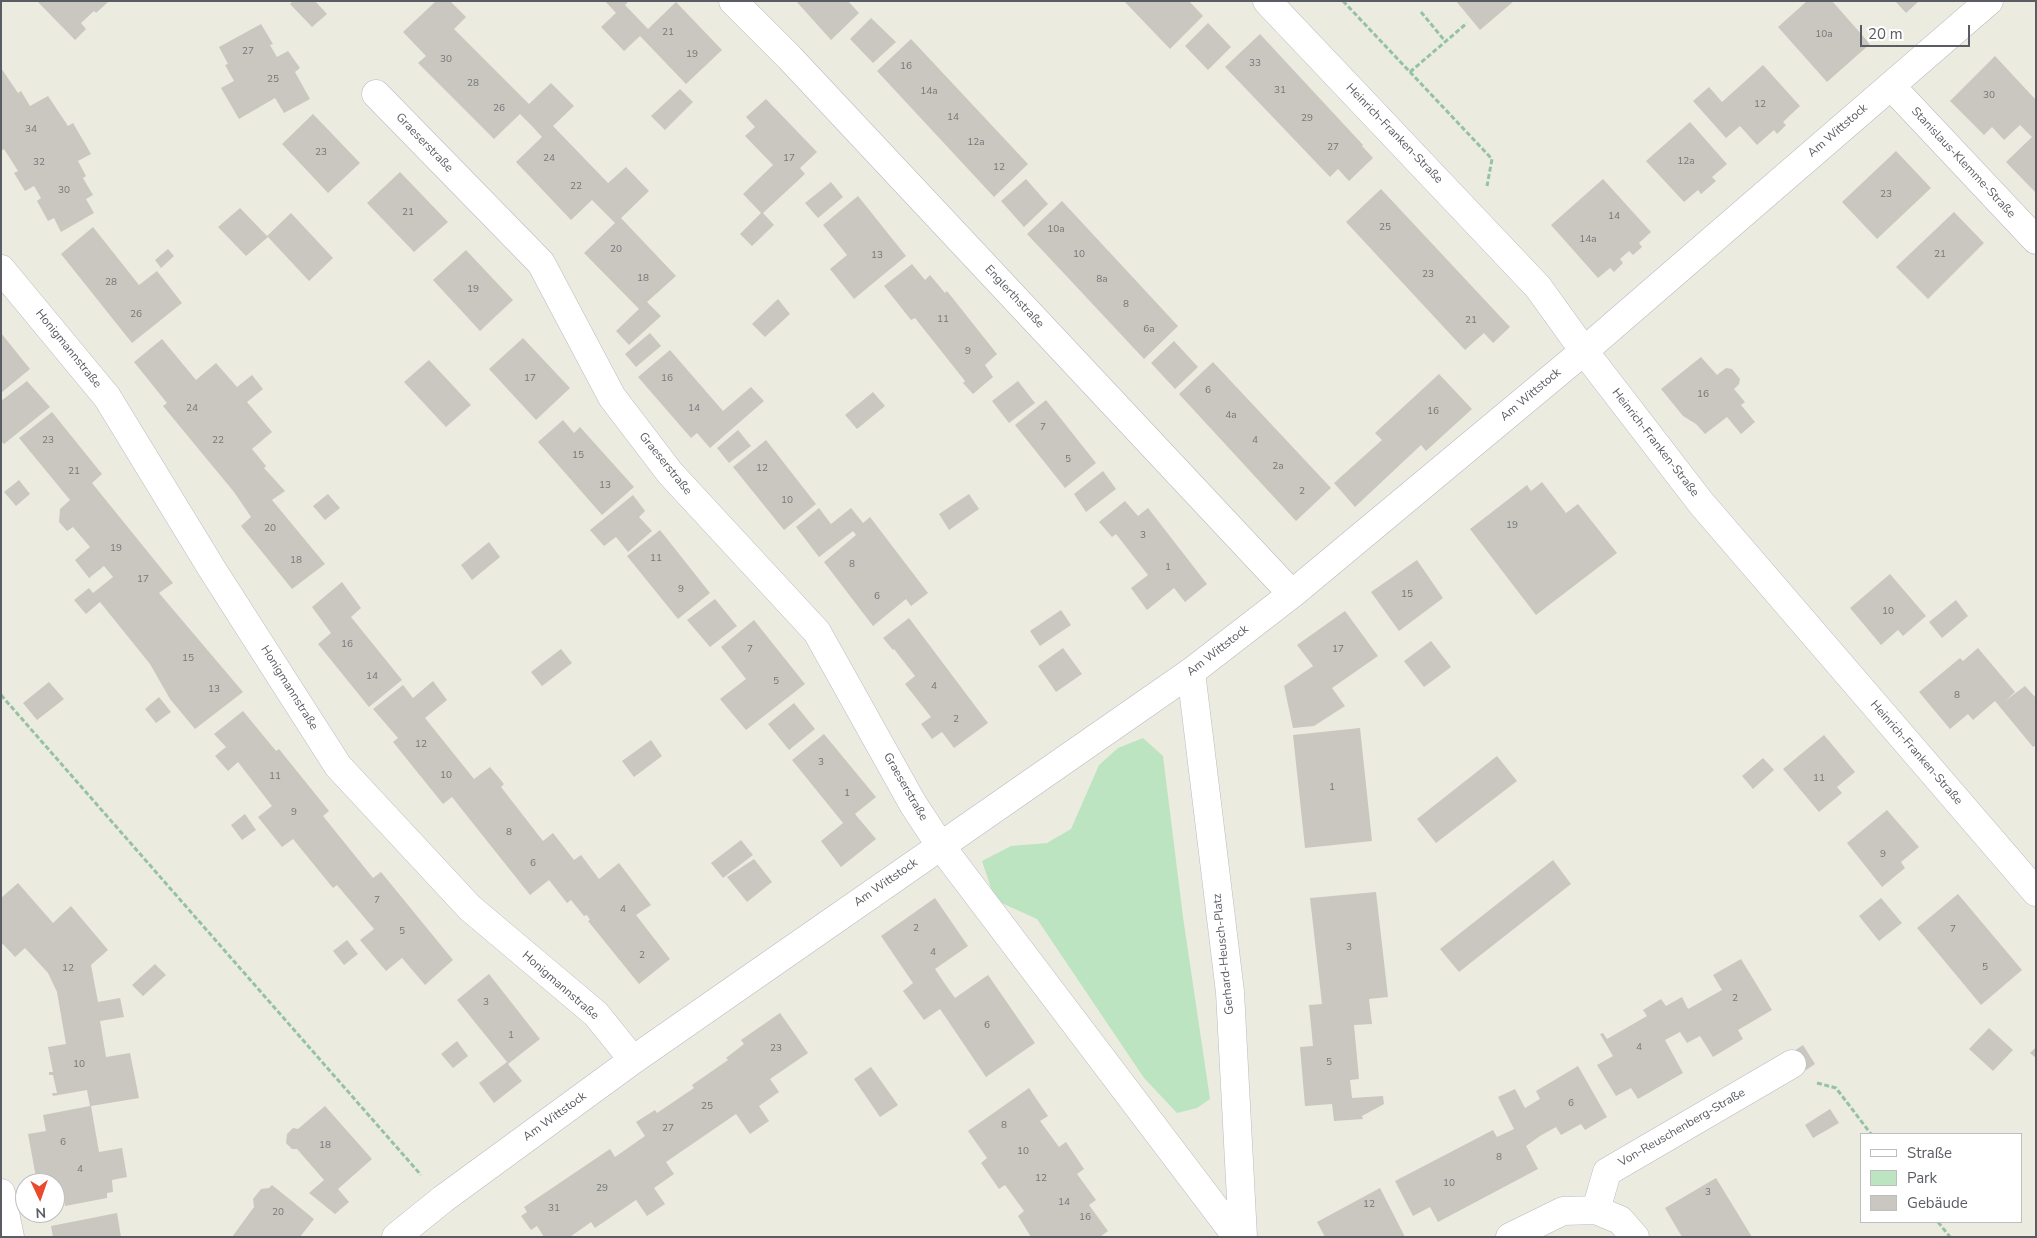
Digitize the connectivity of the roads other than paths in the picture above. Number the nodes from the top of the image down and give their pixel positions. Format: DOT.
graph roads {
  1 [pos="734,1"];
  2 [pos="1267,1"];
  3 [pos="1989,1"];
  4 [pos="1891,86"];
  5 [pos="376,94"];
  6 [pos="2036,240"];
  7 [pos="1,269"];
  8 [pos="1584,351"];
  9 [pos="1292,594"];
  10 [pos="1191,672"];
  11 [pos="940,845"];
  12 [pos="2036,892"];
  13 [pos="633,1060"];
  14 [pos="1792,1064"];
  15 [pos="1,1193"];
  16 [pos="1596,1210"];
  17 [pos="10,1237"];
  18 [pos="396,1237"];
  19 [pos="1237,1237"];
  20 [pos="1243,1237"];
  21 [pos="1510,1237"];
  22 [pos="1635,1237"];
  1 -- 9 [label="street, Englerthstraße"];
  2 -- 8 [label="street, Heinrich-Franken-Straße"];
  3 -- 4 [label="street, Am Wittstock"];
  4 -- 6 [label="street, Stanislaus-Klemme-Straße"];
  4 -- 8 [label="street, Am Wittstock"];
  5 -- 11 [label="street, Graeserstraße"];
  7 -- 13 [label="street, Honigmannstraße"];
  8 -- 9 [label="street, Am Wittstock"];
  8 -- 12 [label="street, Heinrich-Franken-Straße"];
  9 -- 10 [label="street, Am Wittstock"];
  10 -- 11 [label="street, Am Wittstock"];
  10 -- 20 [label="street, Gerhard-Heusch-Platz"];
  11 -- 13 [label="street, Am Wittstock"];
  11 -- 19 [label="street"];
  13 -- 18 [label="street, Am Wittstock"];
  14 -- 16 [label="street, Von-Reuschenberg-Straße"];
  15 -- 17 [label="street"];
  16 -- 21 [label="street"];
  16 -- 22 [label="street"];
}
